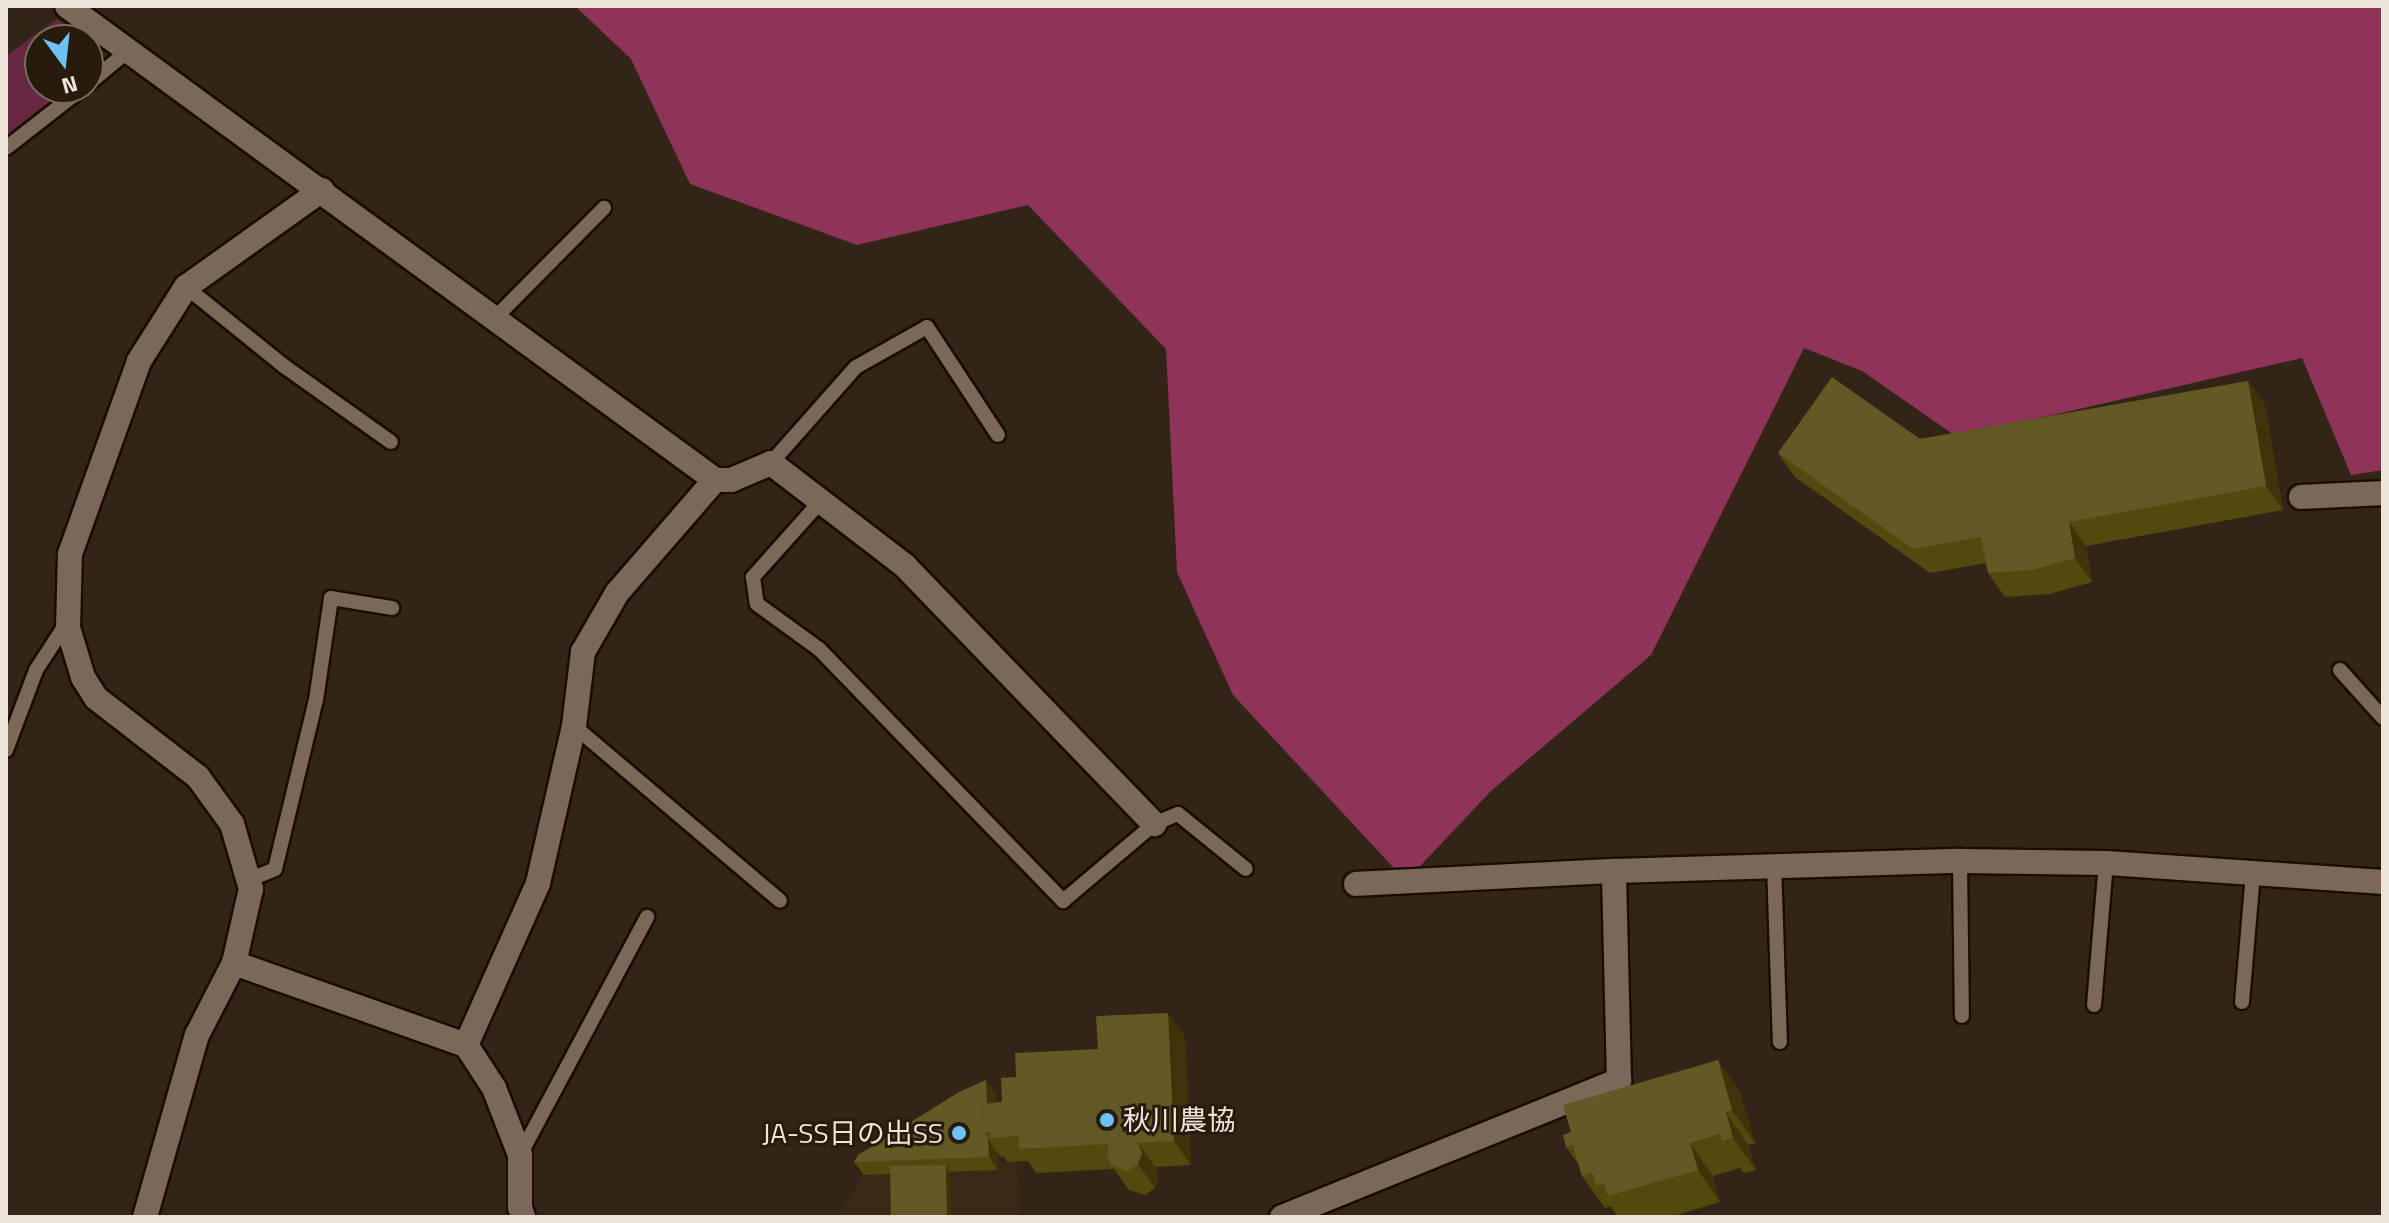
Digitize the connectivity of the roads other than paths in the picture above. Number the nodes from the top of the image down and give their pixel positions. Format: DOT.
graph roads {
  1 [pos="70,7"];
  2 [pos="128,51"];
  3 [pos="104,71"];
  4 [pos="62,104"];
  5 [pos="6,148"];
  6 [pos="322,190"];
  7 [pos="604,208"];
  8 [pos="186,287"];
  9 [pos="495,318"];
  10 [pos="998,435"];
  11 [pos="391,442"];
  12 [pos="771,463"];
  13 [pos="715,480"];
  14 [pos="2383,493"];
  15 [pos="2301,497"];
  16 [pos="820,502"];
  17 [pos="392,608"];
  18 [pos="69,620"];
  19 [pos="2340,670"];
  20 [pos="2383,718"];
  21 [pos="574,726"];
  22 [pos="6,750"];
  23 [pos="1154,824"];
  24 [pos="1960,861"];
  25 [pos="2106,863"];
  26 [pos="1774,864"];
  27 [pos="1246,869"];
  28 [pos="1614,871"];
  29 [pos="2253,873"];
  30 [pos="248,880"];
  31 [pos="2383,882"];
  32 [pos="1356,884"];
  33 [pos="780,901"];
  34 [pos="647,917"];
  35 [pos="234,963"];
  36 [pos="2242,1002"];
  37 [pos="2094,1005"];
  38 [pos="1962,1016"];
  39 [pos="1780,1042"];
  40 [pos="466,1045"];
  41 [pos="520,1155"];
  42 [pos="145,1217"];
  43 [pos="523,1217"];
  44 [pos="1282,1217"];
  1 -- 2 [label="street"];
  2 -- 3 [label="lane"];
  2 -- 6 [label="street"];
  4 -- 5 [label="lane"];
  6 -- 8 [label="street"];
  6 -- 9 [label="street"];
  7 -- 9 [label="lane"];
  8 -- 11 [label="lane"];
  8 -- 18 [label="street"];
  9 -- 13 [label="street"];
  10 -- 12 [label="lane"];
  12 -- 13 [label="street"];
  12 -- 16 [label="street"];
  13 -- 21 [label="street"];
  14 -- 15 [label="street"];
  16 -- 23 [label="street"];
  16 -- 23 [label="lane"];
  17 -- 30 [label="lane"];
  18 -- 22 [label="lane"];
  18 -- 30 [label="street"];
  19 -- 20 [label="lane"];
  21 -- 33 [label="lane"];
  21 -- 40 [label="street"];
  23 -- 27 [label="lane"];
  24 -- 25 [label="street"];
  24 -- 26 [label="street"];
  24 -- 38 [label="lane"];
  25 -- 29 [label="street"];
  25 -- 37 [label="lane"];
  26 -- 28 [label="street"];
  26 -- 39 [label="lane"];
  28 -- 32 [label="street"];
  28 -- 44 [label="street"];
  29 -- 31 [label="street"];
  29 -- 36 [label="lane"];
  30 -- 35 [label="street"];
  34 -- 41 [label="lane"];
  35 -- 40 [label="street"];
  35 -- 42 [label="street"];
  40 -- 41 [label="street"];
  41 -- 43 [label="street"];
}
